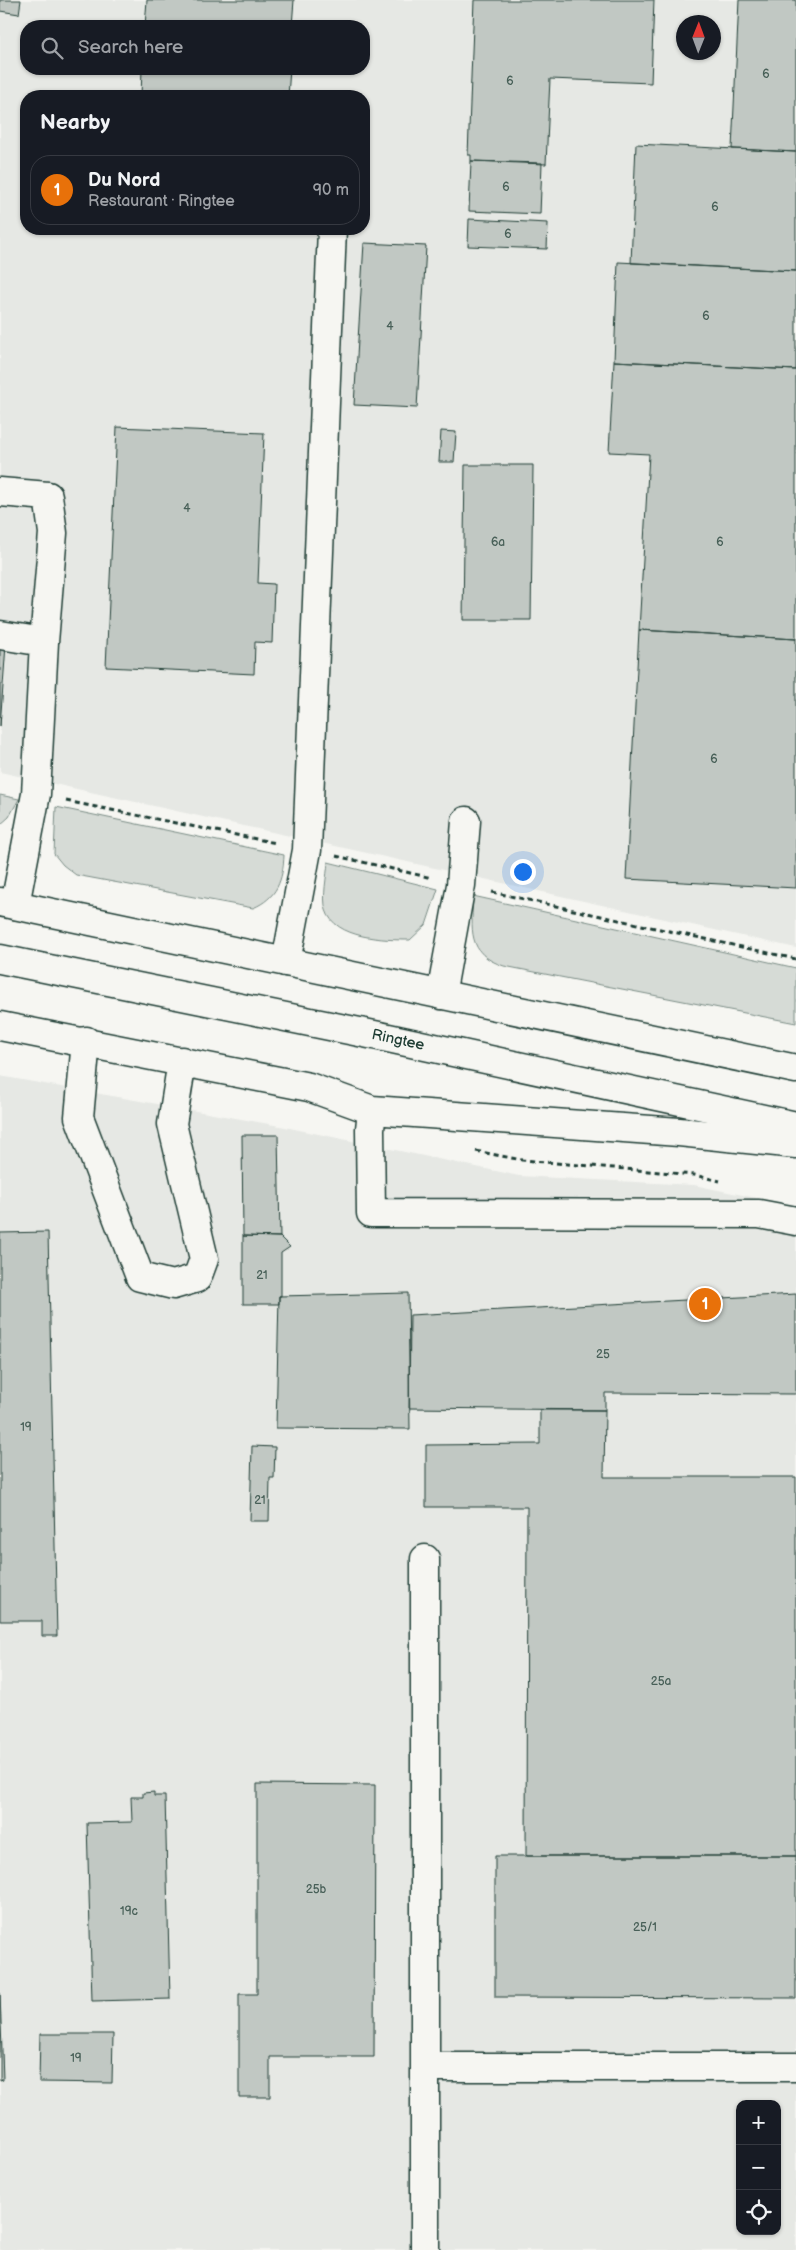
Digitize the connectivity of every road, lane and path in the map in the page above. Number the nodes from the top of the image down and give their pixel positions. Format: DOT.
graph roads {
  1 [pos="332,235"];
  2 [pos="0,492"];
  3 [pos="0,634"];
  4 [pos="44,642"];
  5 [pos="36,794"];
  6 [pos="466,821"];
  7 [pos="307,850"];
  8 [pos="460,885"];
  9 [pos="8,903"];
  10 [pos="0,959"];
  11 [pos="796,960"];
  12 [pos="286,962"];
  13 [pos="441,995"];
  14 [pos="0,1026"];
  15 [pos="86,1042"];
  16 [pos="182,1061"];
  17 [pos="796,1069"];
  18 [pos="372,1110"];
  19 [pos="796,1126"];
  20 [pos="796,1144"];
  21 [pos="796,1221"];
  22 [pos="425,1559"];
  23 [pos="796,2067"];
  24 [pos="425,2068"];
  25 [pos="425,2250"];
  1 -- 7 [label="main road"];
  2 -- 4 [label="main road"];
  3 -- 4 [label="main road"];
  4 -- 5 [label="main road"];
  5 -- 7 [label="path"];
  5 -- 9 [label="main road"];
  6 -- 8 [label="main road"];
  7 -- 8 [label="path"];
  7 -- 12 [label="main road"];
  8 -- 11 [label="path"];
  8 -- 13 [label="main road"];
  9 -- 12 [label="main road"];
  10 -- 19 [label="main road, Ringtee"];
  12 -- 13 [label="main road"];
  13 -- 17 [label="main road"];
  14 -- 15 [label="main road"];
  15 -- 16 [label="main road"];
  15 -- 16 [label="main road"];
  16 -- 18 [label="main road"];
  18 -- 20 [label="main road"];
  18 -- 21 [label="main road"];
  22 -- 24 [label="main road"];
  23 -- 24 [label="main road"];
  24 -- 25 [label="main road"];
}
